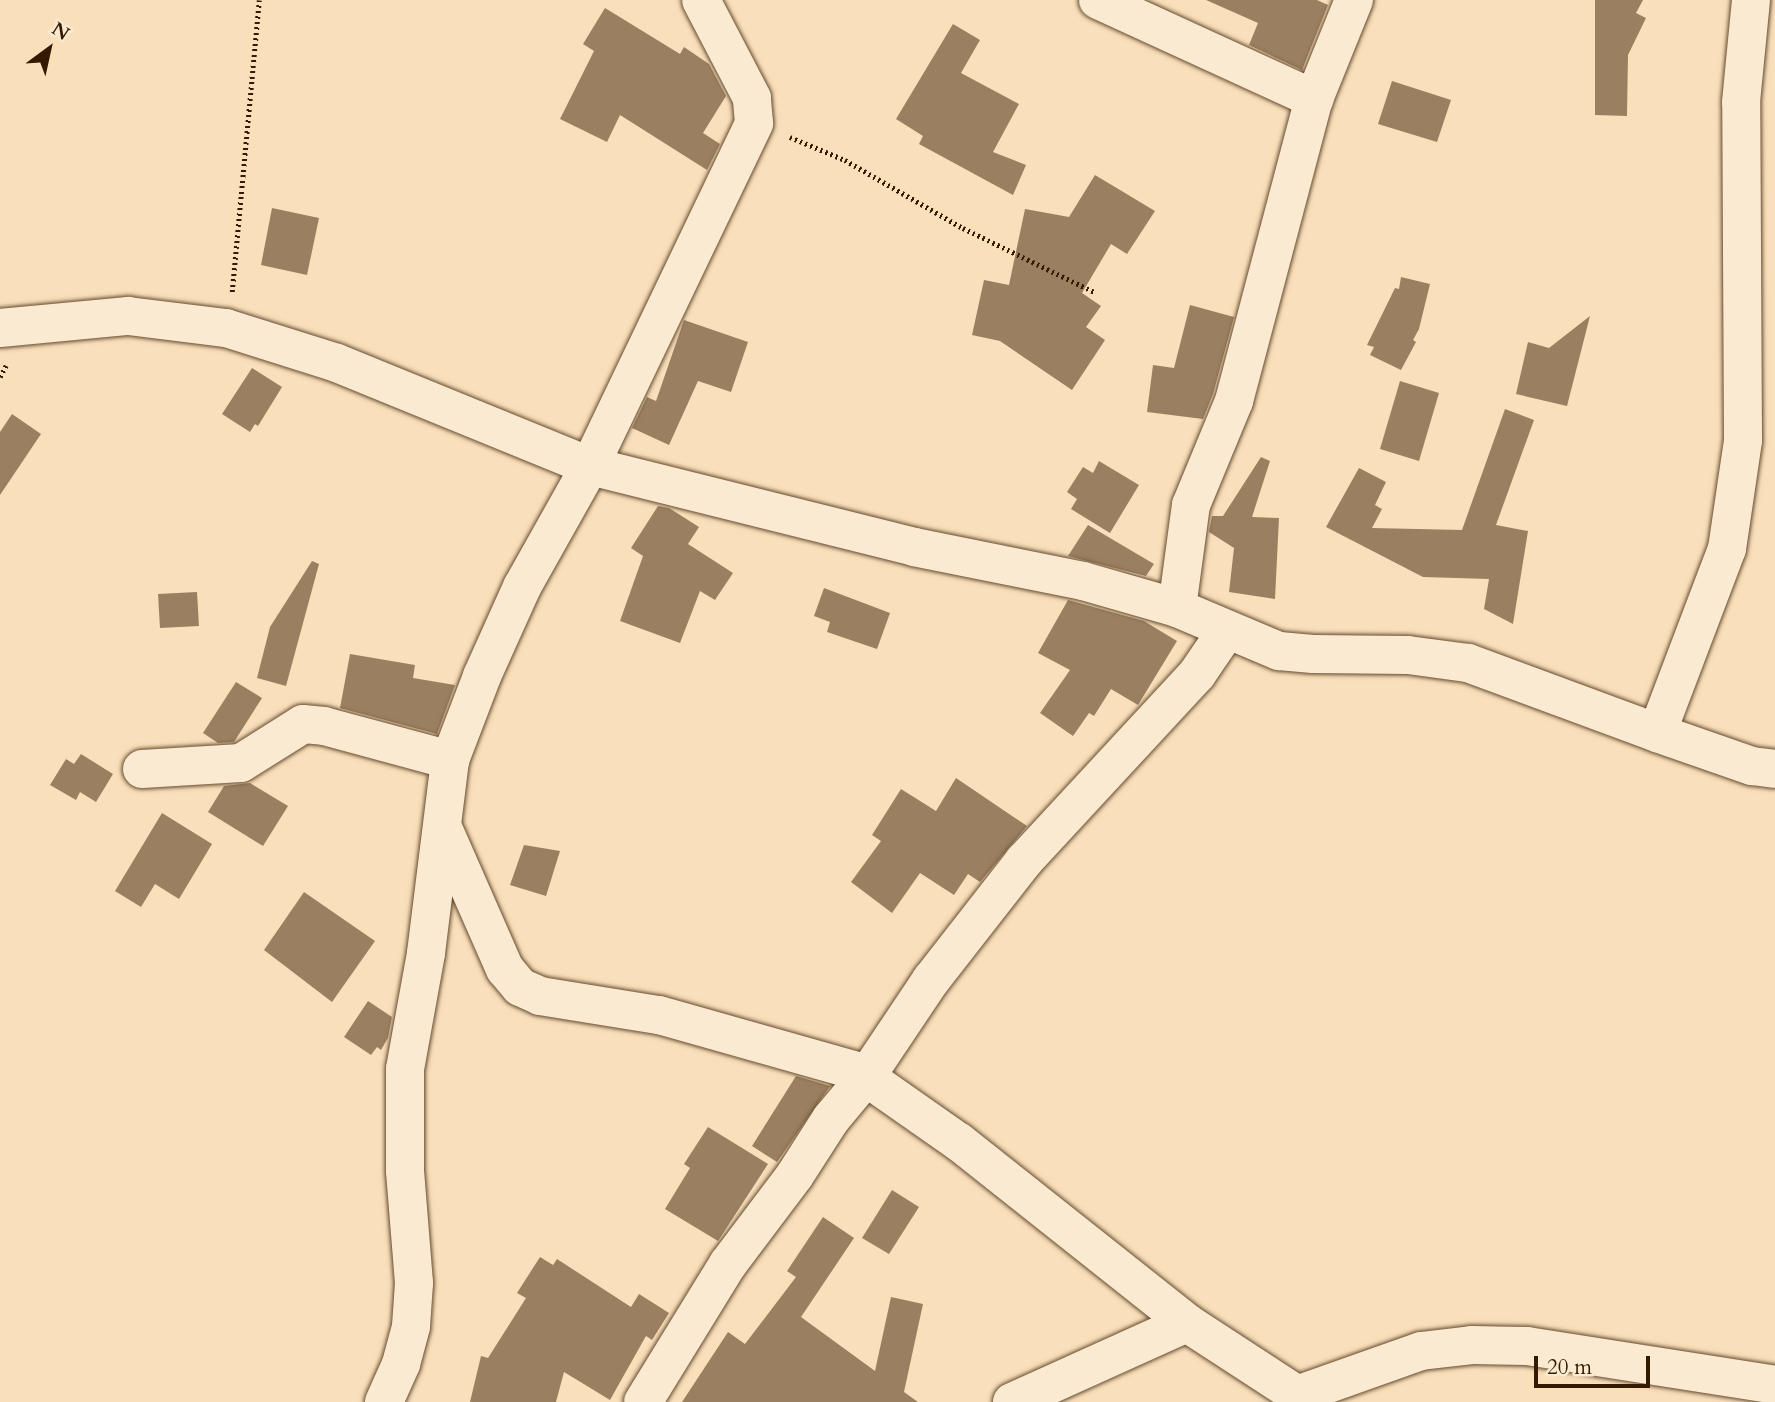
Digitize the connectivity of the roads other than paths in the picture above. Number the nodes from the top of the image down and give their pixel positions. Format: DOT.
graph roads {
  1 [pos="701,0"];
  2 [pos="1098,0"];
  3 [pos="1354,0"];
  4 [pos="1751,0"];
  5 [pos="1314,99"];
  6 [pos="0,328"];
  7 [pos="590,466"];
  8 [pos="1177,608"];
  9 [pos="1227,630"];
  10 [pos="1657,733"];
  11 [pos="450,760"];
  12 [pos="142,769"];
  13 [pos="1775,769"];
  14 [pos="443,828"];
  15 [pos="867,1076"];
  16 [pos="1187,1323"];
  17 [pos="1775,1385"];
  18 [pos="1303,1399"];
  19 [pos="648,1400"];
  20 [pos="384,1402"];
  21 [pos="1013,1402"];
  1 -- 7 [label="street"];
  2 -- 5 [label="street"];
  3 -- 5 [label="street"];
  4 -- 10 [label="street"];
  5 -- 8 [label="street"];
  6 -- 7 [label="street"];
  7 -- 8 [label="street"];
  7 -- 11 [label="street"];
  8 -- 9 [label="street"];
  9 -- 10 [label="street"];
  9 -- 15 [label="street"];
  10 -- 13 [label="street"];
  11 -- 12 [label="street"];
  11 -- 14 [label="street"];
  14 -- 15 [label="street"];
  14 -- 20 [label="street"];
  15 -- 16 [label="street"];
  15 -- 19 [label="street"];
  16 -- 18 [label="street"];
  16 -- 21 [label="street"];
  17 -- 18 [label="street"];
}
